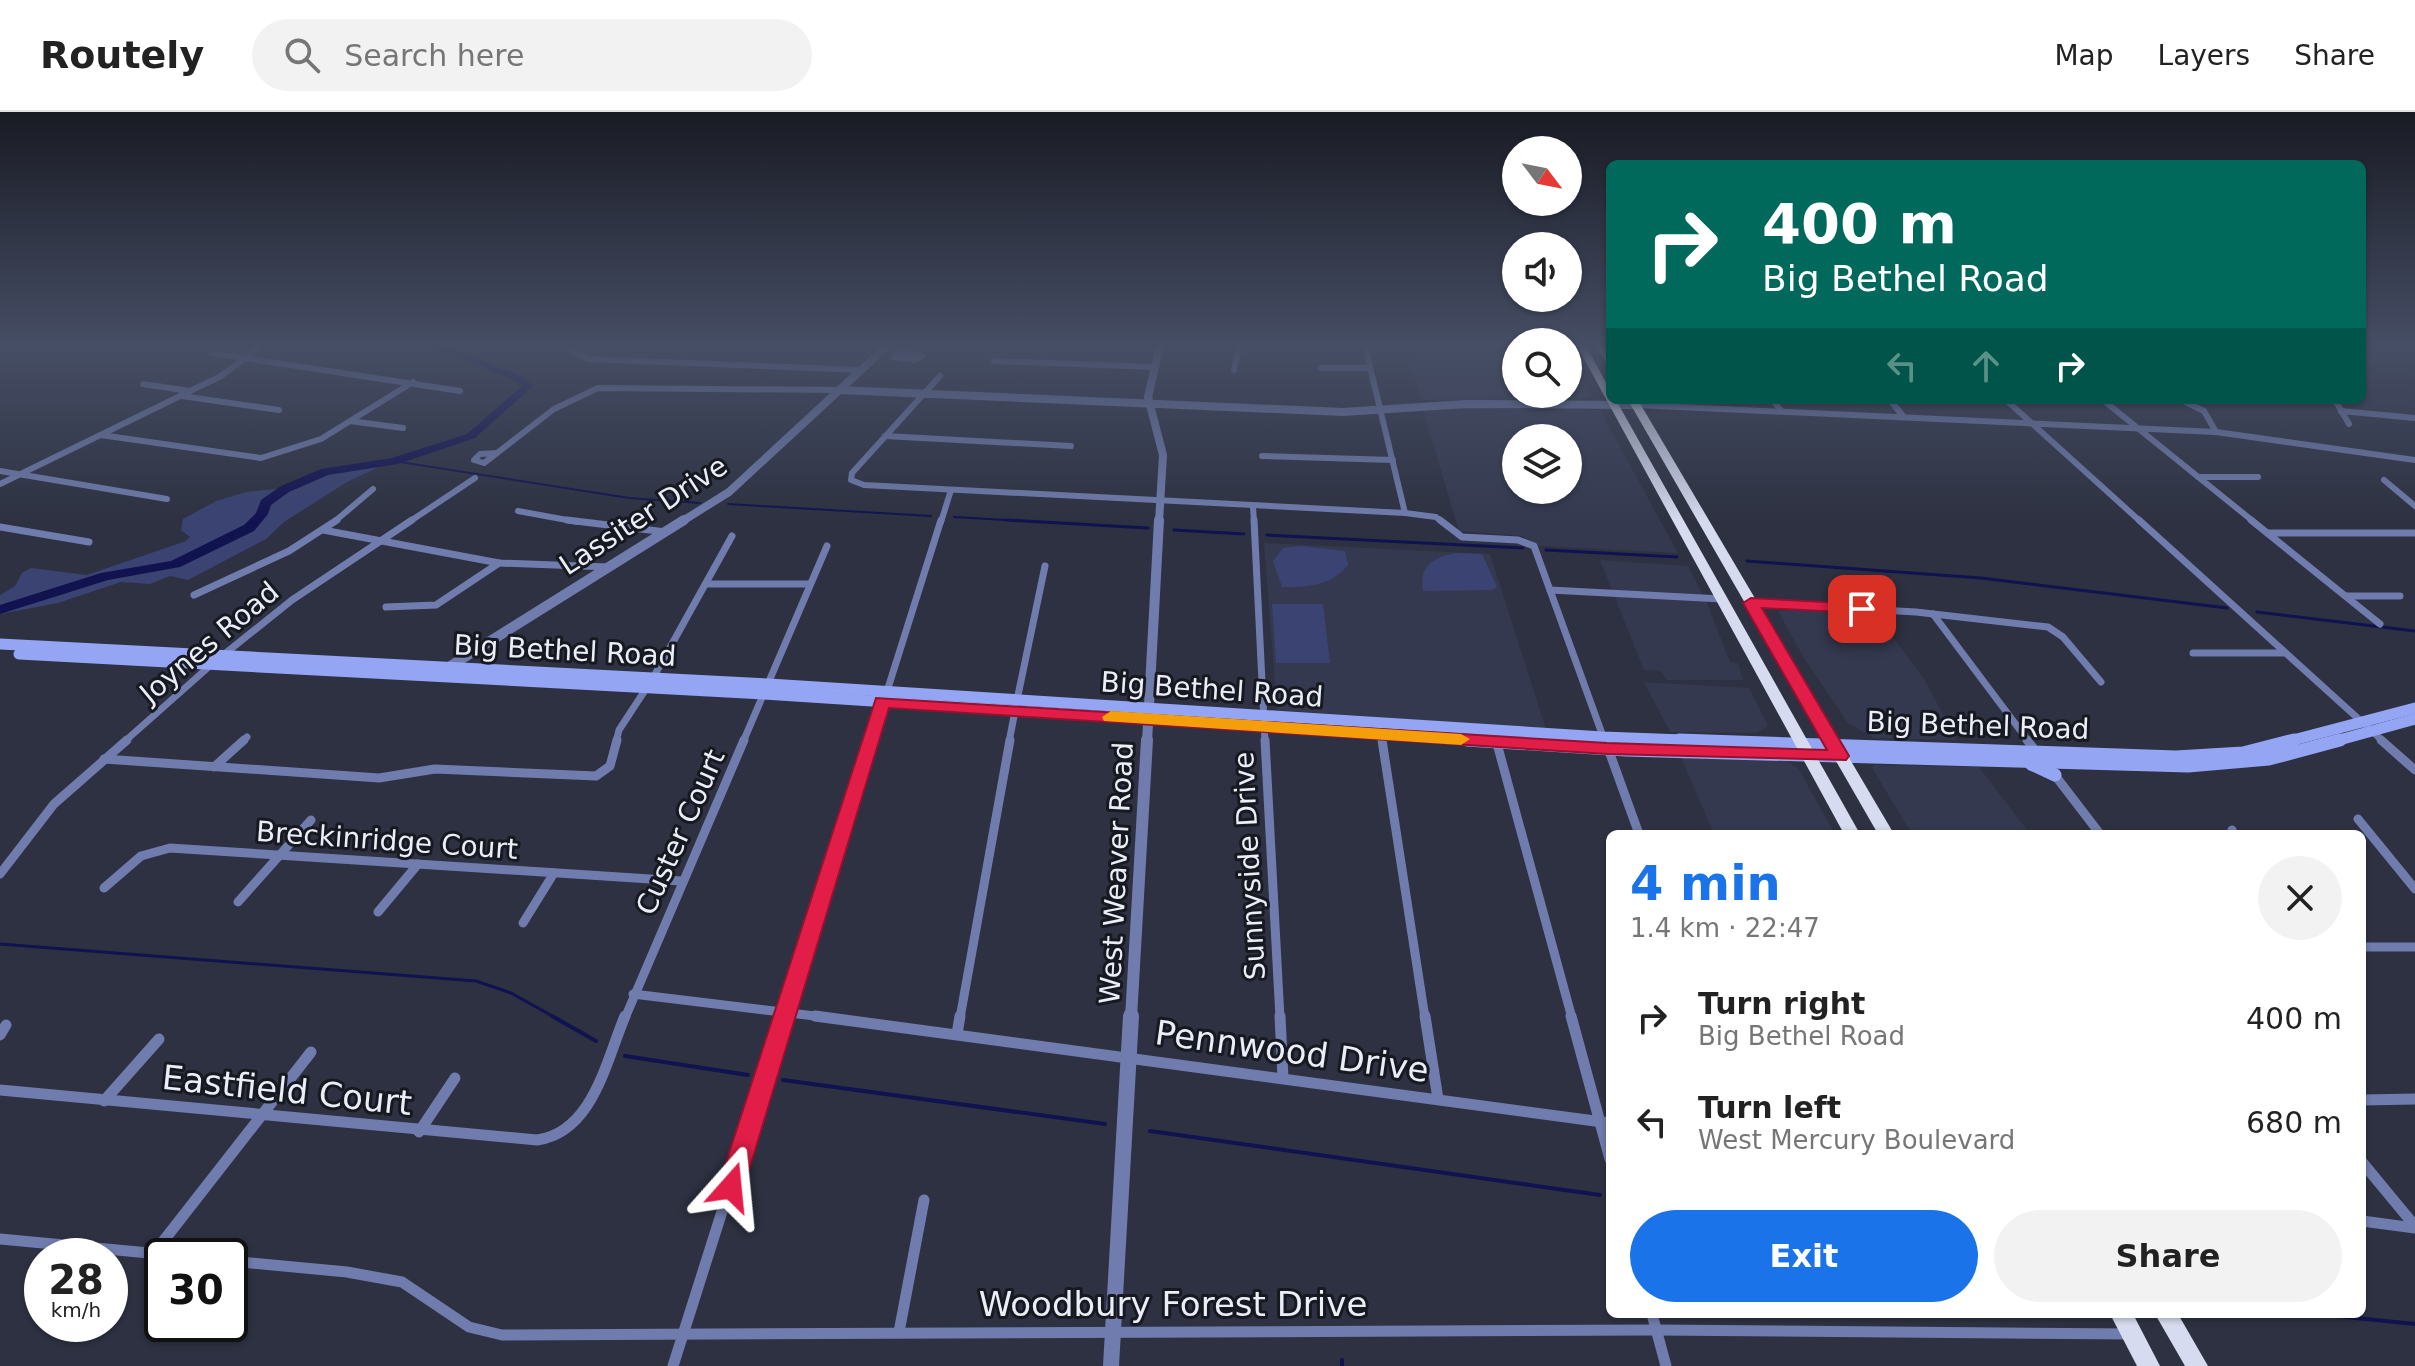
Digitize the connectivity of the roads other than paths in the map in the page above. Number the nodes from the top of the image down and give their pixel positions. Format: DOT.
graph roads {
  1 [pos="164,405"];
  2 [pos="241,405"];
  3 [pos="377,405"];
  4 [pos="566,405"];
  5 [pos="824,405"];
  6 [pos="913,405"];
  7 [pos="1149,405"];
  8 [pos="1187,405"];
  9 [pos="1379,405"];
  10 [pos="1460,405"];
  11 [pos="1613,405"];
  12 [pos="1636,405"];
  13 [pos="1676,405"];
  14 [pos="1776,405"];
  15 [pos="1894,405"];
  16 [pos="2011,405"];
  17 [pos="2109,405"];
  18 [pos="2190,405"];
  19 [pos="2337,405"];
  20 [pos="279,410"];
  21 [pos="1781,411"];
  22 [pos="2341,411"];
  23 [pos="1381,412"];
  24 [pos="1903,416"];
  25 [pos="2415,418"];
  26 [pos="350,421"];
  27 [pos="2031,423"];
  28 [pos="2349,424"];
  29 [pos="2136,427"];
  30 [pos="403,428"];
  31 [pos="2216,432"];
  32 [pos="101,435"];
  33 [pos="885,436"];
  34 [pos="1071,446"];
  35 [pos="1262,456"];
  36 [pos="1393,460"];
  37 [pos="2415,460"];
  38 [pos="484,463"];
  39 [pos="0,471"];
  40 [pos="19,475"];
  41 [pos="2197,477"];
  42 [pos="2258,477"];
  43 [pos="475,478"];
  44 [pos="2384,480"];
  45 [pos="0,484"];
  46 [pos="373,489"];
  47 [pos="951,490"];
  48 [pos="167,499"];
  49 [pos="1160,502"];
  50 [pos="2413,504"];
  51 [pos="1253,507"];
  52 [pos="518,511"];
  53 [pos="1405,513"];
  54 [pos="0,527"];
  55 [pos="323,530"];
  56 [pos="667,532"];
  57 [pos="2267,533"];
  58 [pos="2415,533"];
  59 [pos="732,536"];
  60 [pos="382,540"];
  61 [pos="89,542"];
  62 [pos="827,546"];
  63 [pos="499,563"];
  64 [pos="1045,566"];
  65 [pos="608,568"];
  66 [pos="706,584"];
  67 [pos="810,584"];
  68 [pos="1550,590"];
  69 [pos="194,595"];
  70 [pos="2346,596"];
  71 [pos="2400,596"];
  72 [pos="1722,599"];
  73 [pos="1751,603"];
  74 [pos="386,607"];
  75 [pos="1933,614"];
  76 [pos="2380,624"];
  77 [pos="0,644"];
  78 [pos="0,652"];
  79 [pos="2193,653"];
  80 [pos="2286,653"];
  81 [pos="215,661"];
  82 [pos="446,668"];
  83 [pos="433,677"];
  84 [pos="2101,682"];
  85 [pos="650,683"];
  86 [pos="767,689"];
  87 [pos="884,697"];
  88 [pos="1016,706"];
  89 [pos="2415,708"];
  90 [pos="1148,714"];
  91 [pos="2415,719"];
  92 [pos="1263,721"];
  93 [pos="2362,722"];
  94 [pos="2372,731"];
  95 [pos="1381,734"];
  96 [pos="1496,736"];
  97 [pos="247,737"];
  98 [pos="1605,743"];
  99 [pos="1832,743"];
  100 [pos="1803,749"];
  101 [pos="1840,756"];
  102 [pos="2040,756"];
  103 [pos="104,759"];
  104 [pos="2008,760"];
  105 [pos="214,767"];
  106 [pos="2415,770"];
  107 [pos="2055,775"];
  108 [pos="2358,819"];
  109 [pos="311,820"];
  110 [pos="1638,830"];
  111 [pos="1850,830"];
  112 [pos="1884,830"];
  113 [pos="2097,830"];
  114 [pos="0,854"];
  115 [pos="13,855"];
  116 [pos="280,855"];
  117 [pos="418,864"];
  118 [pos="554,873"];
  119 [pos="0,874"];
  120 [pos="681,881"];
  121 [pos="104,888"];
  122 [pos="2415,889"];
  123 [pos="238,902"];
  124 [pos="378,912"];
  125 [pos="523,923"];
  126 [pos="2366,947"];
  127 [pos="2415,947"];
  128 [pos="633,994"];
  129 [pos="788,1012"];
  130 [pos="957,1034"];
  131 [pos="159,1039"];
  132 [pos="311,1052"];
  133 [pos="1131,1058"];
  134 [pos="455,1078"];
  135 [pos="1283,1078"];
  136 [pos="0,1090"];
  137 [pos="1438,1099"];
  138 [pos="2415,1099"];
  139 [pos="2366,1100"];
  140 [pos="104,1101"];
  141 [pos="263,1114"];
  142 [pos="1605,1123"];
  143 [pos="567,1131"];
  144 [pos="419,1132"];
  145 [pos="2366,1167"];
  146 [pos="924,1200"];
  147 [pos="2366,1221"];
  148 [pos="2415,1227"];
  149 [pos="166,1238"];
  150 [pos="0,1239"];
  151 [pos="144,1252"];
  152 [pos="248,1263"];
  153 [pos="1653,1318"];
  154 [pos="2123,1318"];
  155 [pos="2168,1318"];
  156 [pos="1656,1330"];
  157 [pos="684,1332"];
  158 [pos="899,1332"];
  159 [pos="2132,1334"];
  160 [pos="1113,1335"];
  161 [pos="673,1366"];
  162 [pos="1111,1366"];
  163 [pos="1666,1366"];
  164 [pos="2149,1366"];
  165 [pos="2197,1366"];
  1 -- 32 [label="street"];
  2 -- 20 [label="street"];
  3 -- 26 [label="street"];
  4 -- 38 [label="street"];
  5 -- 56 [label="street, Lassiter Drive"];
  6 -- 33 [label="street"];
  7 -- 49 [label="street, West Weaver Road"];
  8 -- 23 [label="street"];
  9 -- 23 [label="street"];
  10 -- 23 [label="street"];
  11 -- 72 [label="highway"];
  12 -- 73 [label="highway"];
  13 -- 21 [label="street"];
  14 -- 21 [label="street"];
  15 -- 24 [label="street"];
  16 -- 27 [label="street"];
  17 -- 29 [label="street"];
  18 -- 31 [label="street"];
  19 -- 22 [label="street"];
  21 -- 24 [label="street"];
  22 -- 25 [label="street"];
  22 -- 28 [label="street"];
  23 -- 36 [label="street"];
  24 -- 27 [label="street"];
  26 -- 30 [label="street"];
  26 -- 32 [label="street"];
  27 -- 29 [label="street"];
  27 -- 80 [label="street"];
  29 -- 31 [label="street"];
  29 -- 41 [label="street"];
  31 -- 37 [label="street"];
  32 -- 40 [label="street"];
  33 -- 34 [label="street"];
  33 -- 47 [label="street"];
  35 -- 36 [label="street"];
  36 -- 53 [label="street"];
  39 -- 40 [label="street"];
  40 -- 45 [label="street"];
  40 -- 48 [label="street"];
  41 -- 42 [label="street"];
  41 -- 57 [label="street"];
  43 -- 60 [label="street, Joynes Road"];
  44 -- 50 [label="street"];
  46 -- 55 [label="street"];
  47 -- 49 [label="street"];
  47 -- 87 [label="street"];
  49 -- 51 [label="street"];
  49 -- 90 [label="street, West Weaver Road"];
  51 -- 53 [label="street"];
  51 -- 92 [label="street, Sunnyside Drive"];
  52 -- 56 [label="street"];
  53 -- 68 [label="street"];
  54 -- 61 [label="street"];
  55 -- 60 [label="street"];
  55 -- 69 [label="street"];
  56 -- 65 [label="street, Lassiter Drive"];
  57 -- 58 [label="street"];
  57 -- 70 [label="street"];
  59 -- 66 [label="street"];
  60 -- 63 [label="street"];
  60 -- 81 [label="street, Joynes Road"];
  62 -- 67 [label="street, Custer Court"];
  63 -- 65 [label="street"];
  63 -- 74 [label="street"];
  64 -- 88 [label="street"];
  65 -- 82 [label="street, Lassiter Drive"];
  66 -- 67 [label="street"];
  66 -- 85 [label="street"];
  67 -- 86 [label="street, Custer Court"];
  68 -- 72 [label="street"];
  68 -- 98 [label="street"];
  70 -- 71 [label="street"];
  70 -- 76 [label="street"];
  72 -- 100 [label="highway"];
  73 -- 75 [label="street"];
  73 -- 99 [label="highway"];
  75 -- 84 [label="street"];
  75 -- 102 [label="street"];
  77 -- 81 [label="main road, Big Bethel Road"];
  78 -- 81 [label="main road, Big Bethel Road"];
  79 -- 80 [label="street"];
  80 -- 93 [label="street"];
  81 -- 82 [label="main road, Big Bethel Road"];
  81 -- 83 [label="main road, Big Bethel Road"];
  81 -- 103 [label="street, Joynes Road"];
  82 -- 83 [label="street, Lassiter Drive"];
  82 -- 85 [label="main road, Big Bethel Road"];
  83 -- 85 [label="main road, Big Bethel Road"];
  85 -- 86 [label="main road, Big Bethel Road"];
  85 -- 105 [label="street"];
  86 -- 87 [label="main road, Big Bethel Road"];
  86 -- 120 [label="street, Custer Court"];
  87 -- 88 [label="main road, Big Bethel Road"];
  87 -- 129 [label="street"];
  88 -- 90 [label="main road, Big Bethel Road"];
  88 -- 130 [label="street"];
  89 -- 93 [label="main road, Big Bethel Road"];
  90 -- 92 [label="main road, Big Bethel Road"];
  90 -- 133 [label="street, West Weaver Road"];
  91 -- 94 [label="main road, Big Bethel Road"];
  92 -- 95 [label="main road, Big Bethel Road"];
  92 -- 96 [label="main road, Big Bethel Road"];
  92 -- 135 [label="street, Sunnyside Drive"];
  93 -- 94 [label="street"];
  93 -- 102 [label="main road, Big Bethel Road"];
  94 -- 102 [label="main road, Big Bethel Road"];
  94 -- 106 [label="street"];
  95 -- 96 [label="main road, Big Bethel Road"];
  95 -- 137 [label="street"];
  96 -- 98 [label="main road, Big Bethel Road"];
  96 -- 142 [label="street"];
  97 -- 105 [label="street"];
  98 -- 100 [label="main road, Big Bethel Road"];
  98 -- 110 [label="street"];
  99 -- 100 [label="main road, Big Bethel Road"];
  99 -- 101 [label="highway"];
  99 -- 102 [label="main road, Big Bethel Road"];
  100 -- 101 [label="main road, Big Bethel Road"];
  100 -- 111 [label="highway"];
  101 -- 104 [label="main road, Big Bethel Road"];
  101 -- 112 [label="highway"];
  102 -- 104 [label="main road, Big Bethel Road"];
  102 -- 107 [label="street"];
  103 -- 105 [label="street"];
  103 -- 115 [label="street, Joynes Road"];
  104 -- 107 [label="main road"];
  107 -- 113 [label="street"];
  108 -- 122 [label="street"];
  109 -- 116 [label="street"];
  114 -- 115 [label="street"];
  115 -- 119 [label="street, Joynes Road"];
  116 -- 117 [label="street, Breckinridge Court"];
  116 -- 121 [label="street, Breckinridge Court"];
  116 -- 123 [label="street"];
  117 -- 118 [label="street, Breckinridge Court"];
  117 -- 124 [label="street"];
  118 -- 120 [label="street, Breckinridge Court"];
  118 -- 125 [label="street"];
  120 -- 128 [label="street, Custer Court"];
  126 -- 127 [label="street"];
  128 -- 129 [label="street, Pennwood Drive"];
  128 -- 143 [label="street, Custer Court"];
  129 -- 130 [label="street, Pennwood Drive"];
  129 -- 157 [label="street"];
  130 -- 133 [label="street, Pennwood Drive"];
  131 -- 140 [label="street"];
  132 -- 141 [label="street"];
  133 -- 135 [label="street, Pennwood Drive"];
  133 -- 160 [label="street, West Weaver Road"];
  134 -- 144 [label="street"];
  135 -- 137 [label="street, Pennwood Drive"];
  136 -- 140 [label="street, Eastfield Court"];
  137 -- 142 [label="street, Pennwood Drive"];
  138 -- 139 [label="street"];
  140 -- 141 [label="street, Eastfield Court"];
  141 -- 144 [label="street, Eastfield Court"];
  141 -- 149 [label="street"];
  143 -- 144 [label="street, Eastfield Court"];
  145 -- 148 [label="street"];
  146 -- 158 [label="street"];
  147 -- 148 [label="street"];
  150 -- 151 [label="street"];
  152 -- 157 [label="street, Woodbury Forest Drive"];
  153 -- 156 [label="street"];
  154 -- 159 [label="highway"];
  155 -- 165 [label="highway"];
  156 -- 159 [label="street, Woodbury Forest Drive"];
  156 -- 160 [label="street, Woodbury Forest Drive"];
  156 -- 163 [label="street"];
  157 -- 158 [label="street, Woodbury Forest Drive"];
  157 -- 161 [label="street"];
  158 -- 160 [label="street, Woodbury Forest Drive"];
  159 -- 164 [label="highway"];
  160 -- 162 [label="street, West Weaver Road"];
}
